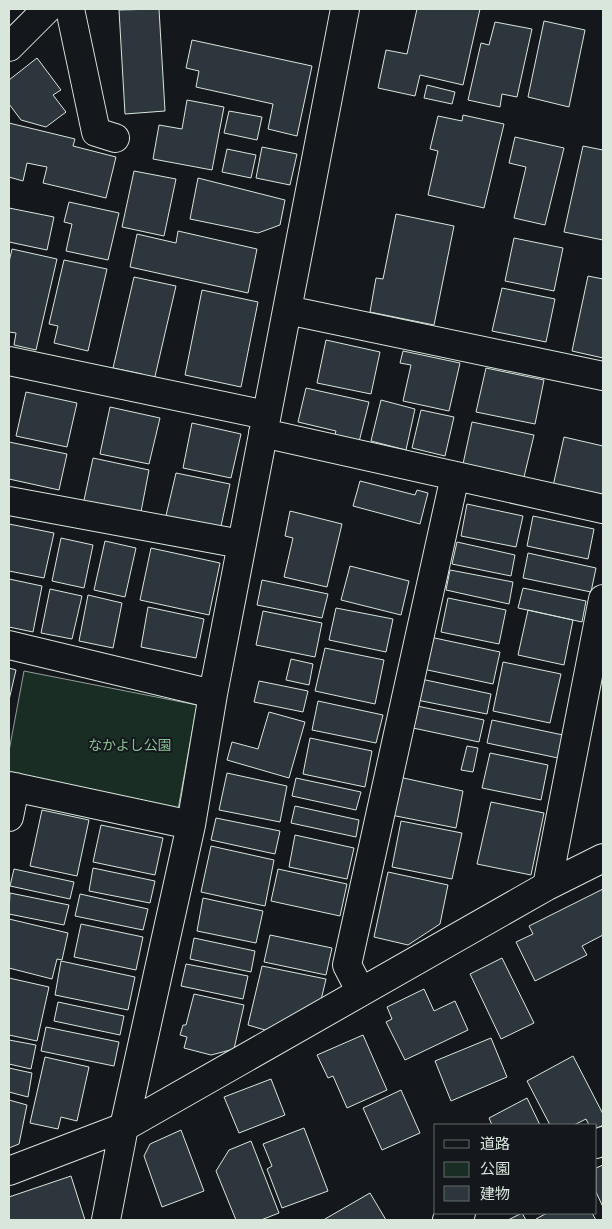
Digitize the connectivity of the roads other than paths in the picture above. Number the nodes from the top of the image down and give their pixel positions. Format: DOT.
graph roads {
  1 [pos="47,9"];
  2 [pos="70,9"];
  3 [pos="344,9"];
  4 [pos="9,47"];
  5 [pos="115,138"];
  6 [pos="287,310"];
  7 [pos="9,361"];
  8 [pos="603,376"];
  9 [pos="265,424"];
  10 [pos="455,476"];
  11 [pos="9,501"];
  12 [pos="603,510"];
  13 [pos="241,544"];
  14 [pos="603,599"];
  15 [pos="9,645"];
  16 [pos="213,694"];
  17 [pos="12,787"];
  18 [pos="9,817"];
  19 [pos="191,824"];
  20 [pos="603,858"];
  21 [pos="547,886"];
  22 [pos="361,992"];
  23 [pos="124,1127"];
  24 [pos="9,1171"];
  25 [pos="459,1214"];
  26 [pos="106,1220"];
  27 [pos="447,1220"];
  1 -- 4 [label="street"];
  2 -- 5 [label="street"];
  3 -- 6 [label="street"];
  6 -- 8 [label="street"];
  6 -- 9 [label="street"];
  7 -- 9 [label="street"];
  9 -- 10 [label="street"];
  9 -- 13 [label="street"];
  10 -- 12 [label="street"];
  10 -- 22 [label="street"];
  11 -- 13 [label="street"];
  13 -- 16 [label="street"];
  14 -- 21 [label="street"];
  15 -- 16 [label="street"];
  16 -- 19 [label="street"];
  17 -- 18 [label="street"];
  17 -- 19 [label="street"];
  19 -- 23 [label="street"];
  20 -- 21 [label="street"];
  21 -- 22 [label="street"];
  22 -- 23 [label="street"];
  23 -- 24 [label="street"];
  23 -- 26 [label="street"];
  25 -- 27 [label="street"];
}
